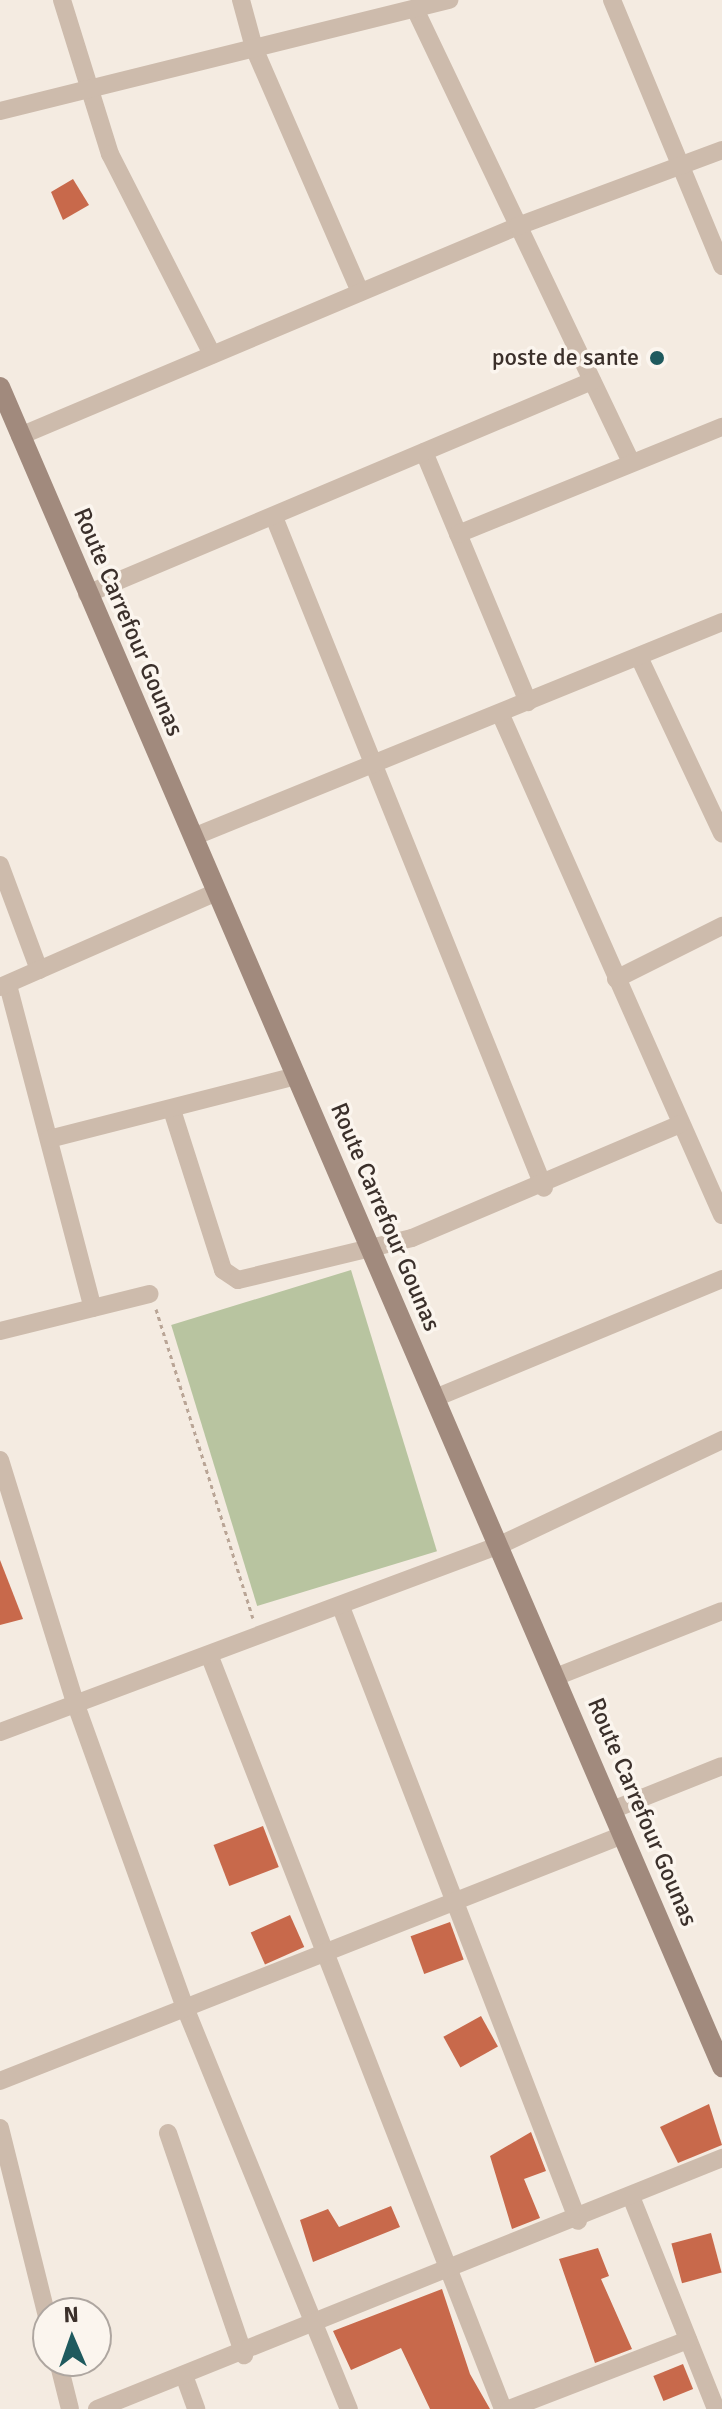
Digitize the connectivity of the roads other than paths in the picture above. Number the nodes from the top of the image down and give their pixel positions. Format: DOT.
graph roads {
  1 [pos="62,0"];
  2 [pos="241,0"];
  3 [pos="450,0"];
  4 [pos="612,0"];
  5 [pos="415,9"];
  6 [pos="254,48"];
  7 [pos="87,89"];
  8 [pos="0,111"];
  9 [pos="722,150"];
  10 [pos="680,167"];
  11 [pos="518,226"];
  12 [pos="722,266"];
  13 [pos="360,292"];
  14 [pos="212,354"];
  15 [pos="592,381"];
  16 [pos="0,387"];
  17 [pos="722,427"];
  18 [pos="20,436"];
  19 [pos="424,452"];
  20 [pos="631,462"];
  21 [pos="274,517"];
  22 [pos="458,534"];
  23 [pos="87,594"];
  24 [pos="722,622"];
  25 [pos="639,657"];
  26 [pos="528,702"];
  27 [pos="500,713"];
  28 [pos="376,766"];
  29 [pos="714,798"];
  30 [pos="722,833"];
  31 [pos="193,837"];
  32 [pos="0,865"];
  33 [pos="216,892"];
  34 [pos="722,926"];
  35 [pos="39,970"];
  36 [pos="616,979"];
  37 [pos="4,986"];
  38 [pos="297,1076"];
  39 [pos="172,1110"];
  40 [pos="680,1124"];
  41 [pos="49,1139"];
  42 [pos="544,1188"];
  43 [pos="722,1215"];
  44 [pos="371,1250"];
  45 [pos="722,1279"];
  46 [pos="151,1298"];
  47 [pos="93,1308"];
  48 [pos="0,1331"];
  49 [pos="435,1398"];
  50 [pos="722,1440"];
  51 [pos="1,1470"];
  52 [pos="500,1545"];
  53 [pos="341,1607"];
  54 [pos="722,1611"];
  55 [pos="210,1657"];
  56 [pos="558,1676"];
  57 [pos="76,1705"];
  58 [pos="0,1732"];
  59 [pos="722,1766"];
  60 [pos="612,1810"];
  61 [pos="623,1835"];
  62 [pos="454,1900"];
  63 [pos="321,1955"];
  64 [pos="186,2010"];
  65 [pos="722,2067"];
  66 [pos="0,2081"];
  67 [pos="0,2128"];
  68 [pos="168,2133"];
  69 [pos="722,2158"];
  70 [pos="7,2189"];
  71 [pos="632,2199"];
  72 [pos="578,2221"];
  73 [pos="451,2271"];
  74 [pos="41,2297"];
  75 [pos="317,2325"];
  76 [pos="688,2340"];
  77 [pos="244,2355"];
  78 [pos="62,2377"];
  79 [pos="185,2378"];
  80 [pos="70,2409"];
  81 [pos="97,2409"];
  82 [pos="196,2409"];
  83 [pos="349,2409"];
  84 [pos="506,2409"];
  85 [pos="716,2409"];
  1 -- 7 [label="street"];
  2 -- 6 [label="street"];
  3 -- 5 [label="street"];
  4 -- 10 [label="street"];
  5 -- 6 [label="street"];
  5 -- 11 [label="street"];
  6 -- 7 [label="street"];
  6 -- 13 [label="street"];
  7 -- 8 [label="street"];
  7 -- 14 [label="street"];
  9 -- 10 [label="street"];
  10 -- 11 [label="street"];
  10 -- 12 [label="street"];
  11 -- 13 [label="street"];
  11 -- 15 [label="street"];
  13 -- 14 [label="street"];
  14 -- 18 [label="street"];
  15 -- 19 [label="street"];
  15 -- 20 [label="street"];
  16 -- 18 [label="main road, Route Carrefour Gounas"];
  17 -- 20 [label="street"];
  18 -- 23 [label="main road, Route Carrefour Gounas"];
  19 -- 21 [label="street"];
  19 -- 22 [label="street"];
  20 -- 22 [label="street"];
  21 -- 23 [label="street"];
  21 -- 28 [label="street"];
  22 -- 26 [label="street"];
  23 -- 31 [label="main road, Route Carrefour Gounas"];
  24 -- 25 [label="street"];
  25 -- 26 [label="street"];
  25 -- 29 [label="street"];
  26 -- 27 [label="street"];
  27 -- 28 [label="street"];
  27 -- 36 [label="street"];
  28 -- 31 [label="street"];
  28 -- 42 [label="street"];
  29 -- 30 [label="street"];
  31 -- 33 [label="main road, Route Carrefour Gounas"];
  32 -- 35 [label="street"];
  33 -- 35 [label="street"];
  33 -- 38 [label="main road, Route Carrefour Gounas"];
  34 -- 36 [label="street"];
  35 -- 37 [label="street"];
  36 -- 40 [label="street"];
  37 -- 41 [label="street"];
  38 -- 39 [label="street"];
  38 -- 44 [label="main road, Route Carrefour Gounas"];
  39 -- 41 [label="street"];
  39 -- 44 [label="street"];
  40 -- 42 [label="street"];
  40 -- 43 [label="street"];
  41 -- 47 [label="street"];
  42 -- 44 [label="street"];
  44 -- 49 [label="main road, Route Carrefour Gounas"];
  45 -- 49 [label="street"];
  46 -- 47 [label="street"];
  47 -- 48 [label="street"];
  49 -- 52 [label="main road, Route Carrefour Gounas"];
  50 -- 52 [label="street"];
  51 -- 57 [label="street"];
  52 -- 53 [label="street"];
  52 -- 56 [label="main road, Route Carrefour Gounas"];
  53 -- 55 [label="street"];
  53 -- 62 [label="street"];
  54 -- 56 [label="street"];
  55 -- 57 [label="street"];
  55 -- 63 [label="street"];
  56 -- 60 [label="main road, Route Carrefour Gounas"];
  57 -- 58 [label="street"];
  57 -- 64 [label="street"];
  59 -- 60 [label="street"];
  60 -- 61 [label="main road, Route Carrefour Gounas"];
  61 -- 62 [label="street"];
  61 -- 65 [label="main road, Route Carrefour Gounas"];
  62 -- 63 [label="street"];
  62 -- 72 [label="street"];
  63 -- 64 [label="street"];
  63 -- 73 [label="street"];
  64 -- 66 [label="street"];
  64 -- 75 [label="street"];
  67 -- 70 [label="street"];
  68 -- 77 [label="street"];
  69 -- 71 [label="street"];
  70 -- 74 [label="street"];
  71 -- 72 [label="street"];
  71 -- 76 [label="street"];
  72 -- 73 [label="street"];
  73 -- 75 [label="street"];
  73 -- 84 [label="street"];
  75 -- 77 [label="street"];
  75 -- 83 [label="street"];
  76 -- 84 [label="street"];
  76 -- 85 [label="street"];
  77 -- 79 [label="street"];
  78 -- 80 [label="street"];
  79 -- 81 [label="street"];
  79 -- 82 [label="street"];
}
